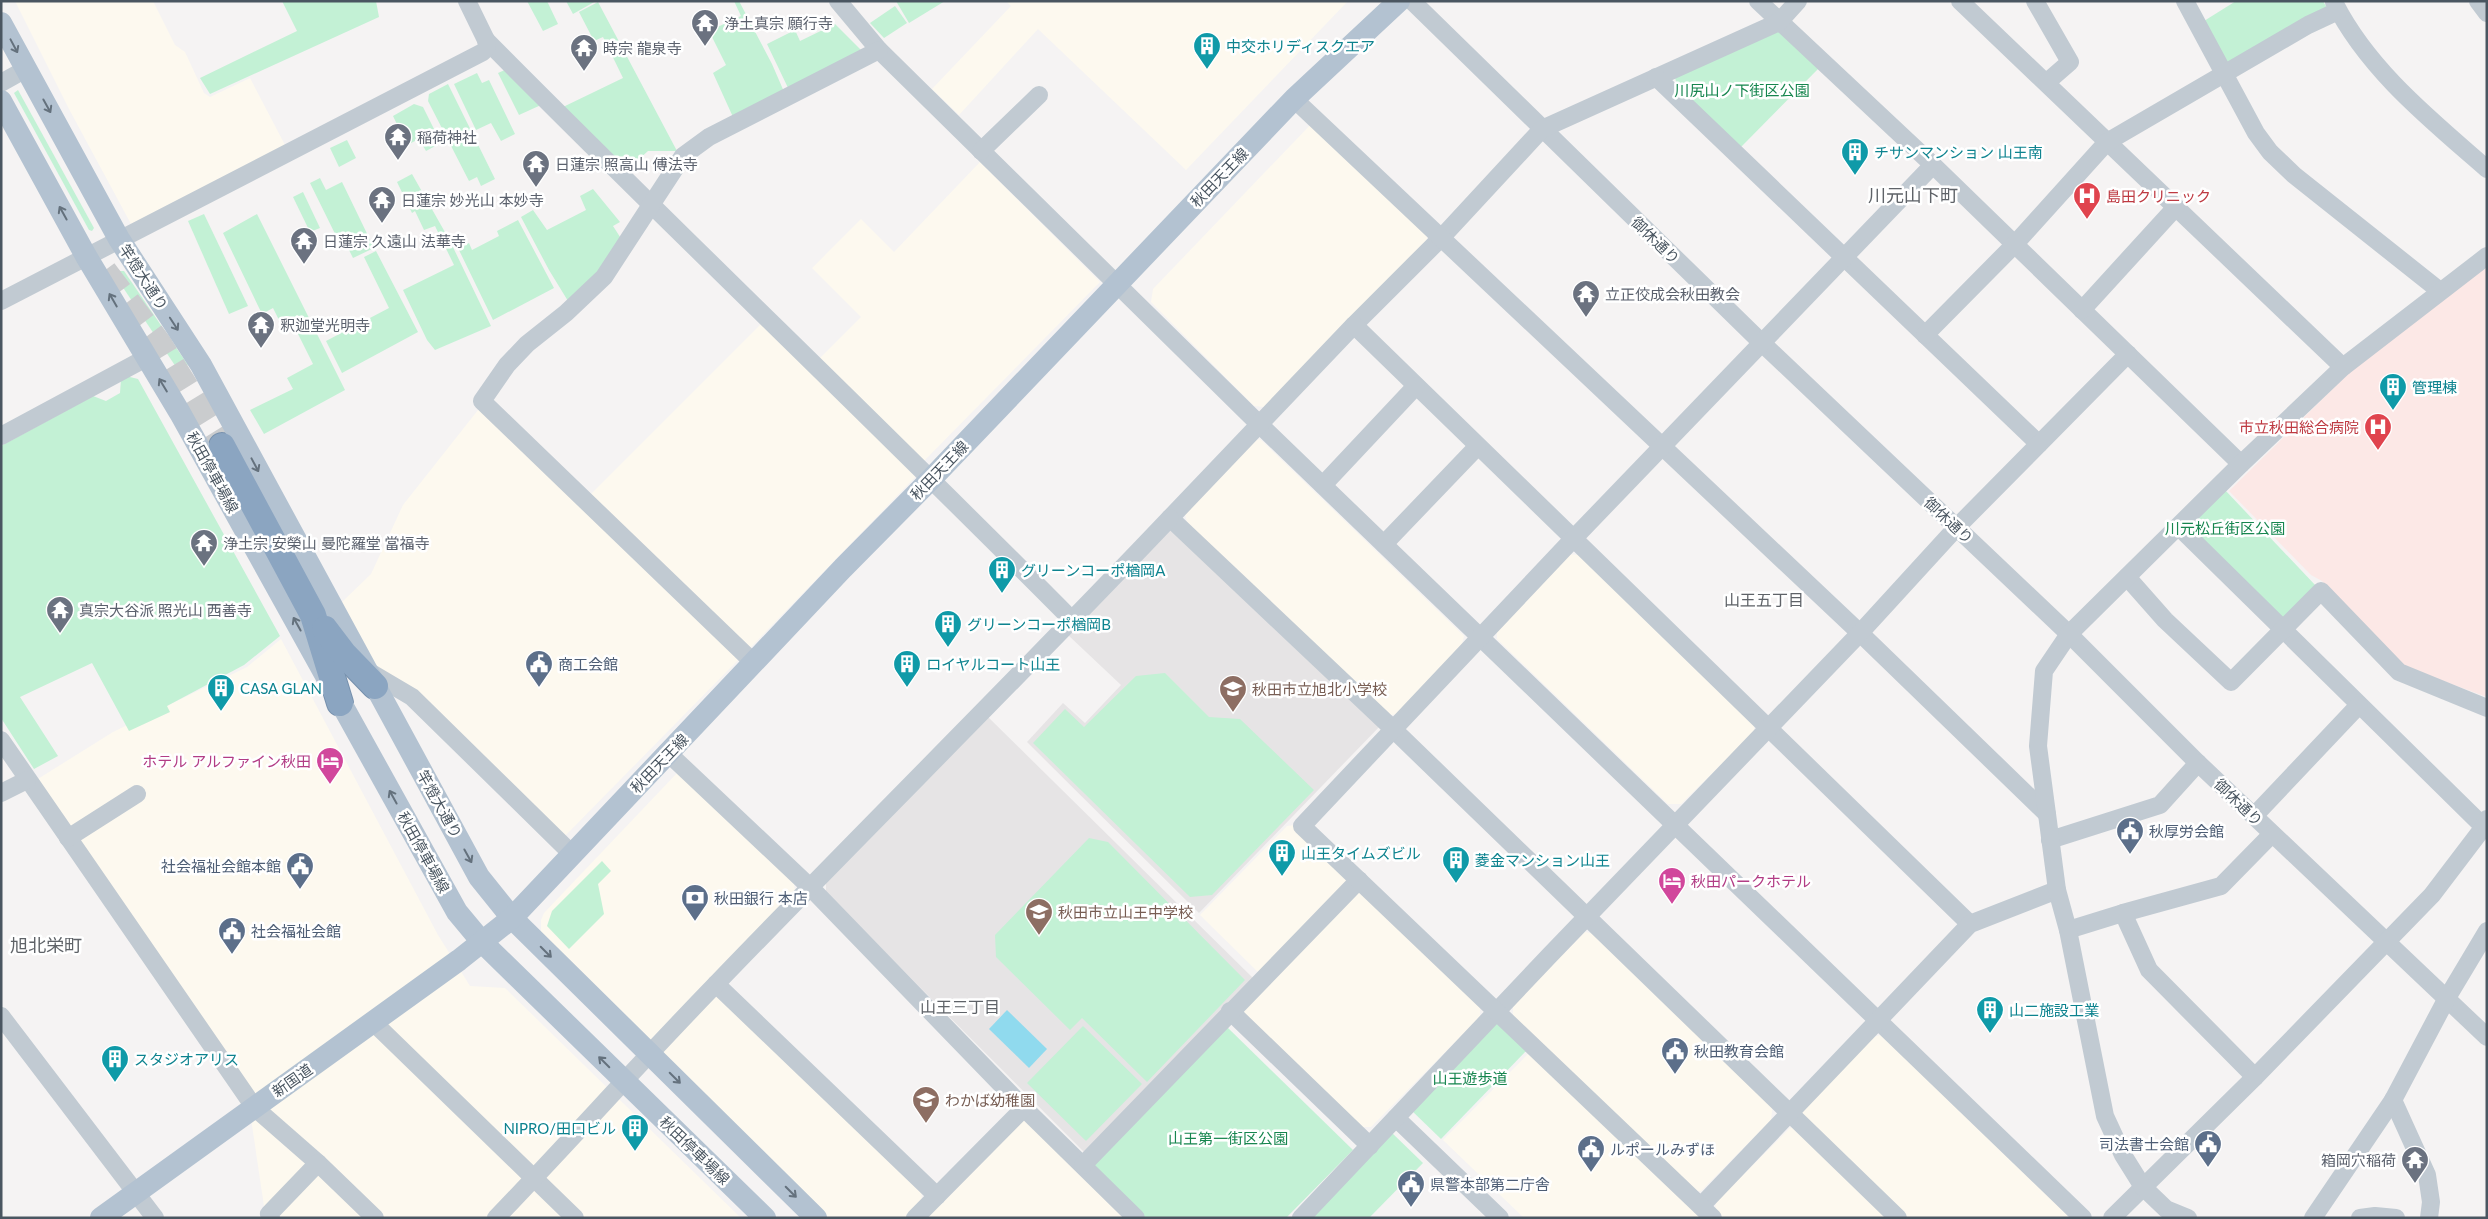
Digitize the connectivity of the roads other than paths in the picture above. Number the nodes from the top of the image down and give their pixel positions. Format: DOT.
graph roads {
  1 [pos="467,1"];
  2 [pos="838,1"];
  3 [pos="1399,1"];
  4 [pos="1412,1"];
  5 [pos="1758,1"];
  6 [pos="1798,1"];
  7 [pos="1960,1"];
  8 [pos="2035,1"];
  9 [pos="2185,1"];
  10 [pos="2478,1"];
  11 [pos="2336,6"];
  12 [pos="2487,14"];
  13 [pos="1779,22"];
  14 [pos="1,23"];
  15 [pos="486,40"];
  16 [pos="879,50"];
  17 [pos="26,69"];
  18 [pos="2225,75"];
  19 [pos="1656,77"];
  20 [pos="2047,82"];
  21 [pos="1,83"];
  22 [pos="1039,95"];
  23 [pos="1294,99"];
  24 [pos="1,101"];
  25 [pos="1542,129"];
  26 [pos="2107,142"];
  27 [pos="981,151"];
  28 [pos="1933,165"];
  29 [pos="2487,169"];
  30 [pos="652,207"];
  31 [pos="2176,207"];
  32 [pos="1442,237"];
  33 [pos="119,240"];
  34 [pos="2015,244"];
  35 [pos="86,256"];
  36 [pos="2487,256"];
  37 [pos="1842,257"];
  38 [pos="1116,284"];
  39 [pos="2440,292"];
  40 [pos="1,301"];
  41 [pos="2082,310"];
  42 [pos="1354,325"];
  43 [pos="1925,336"];
  44 [pos="1762,343"];
  45 [pos="2128,354"];
  46 [pos="146,358"];
  47 [pos="2344,367"];
  48 [pos="1416,386"];
  49 [pos="1259,424"];
  50 [pos="1,436"];
  51 [pos="2039,444"];
  52 [pos="222,446"];
  53 [pos="1477,446"];
  54 [pos="1663,448"];
  55 [pos="2240,464"];
  56 [pos="932,478"];
  57 [pos="1322,485"];
  58 [pos="1170,518"];
  59 [pos="1957,527"];
  60 [pos="2178,527"];
  61 [pos="1574,538"];
  62 [pos="1384,544"];
  63 [pos="2127,577"];
  64 [pos="313,615"];
  65 [pos="1073,621"];
  66 [pos="2283,630"];
  67 [pos="1860,634"];
  68 [pos="2069,634"];
  69 [pos="1480,636"];
  70 [pos="754,662"];
  71 [pos="370,678"];
  72 [pos="340,703"];
  73 [pos="2359,705"];
  74 [pos="2487,708"];
  75 [pos="1392,728"];
  76 [pos="1770,728"];
  77 [pos="1,740"];
  78 [pos="668,753"];
  79 [pos="2198,763"];
  80 [pos="27,780"];
  81 [pos="1,793"];
  82 [pos="137,794"];
  83 [pos="2047,814"];
  84 [pos="2254,816"];
  85 [pos="1676,825"];
  86 [pos="2486,825"];
  87 [pos="2272,834"];
  88 [pos="68,838"];
  89 [pos="2050,840"];
  90 [pos="572,854"];
  91 [pos="1358,880"];
  92 [pos="810,887"];
  93 [pos="2057,890"];
  94 [pos="2123,913"];
  95 [pos="1587,917"];
  96 [pos="512,918"];
  97 [pos="1970,924"];
  98 [pos="2068,930"];
  99 [pos="2487,931"];
  100 [pos="482,942"];
  101 [pos="2387,942"];
  102 [pos="716,984"];
  103 [pos="2446,998"];
  104 [pos="1230,1011"];
  105 [pos="1498,1012"];
  106 [pos="1,1016"];
  107 [pos="1879,1020"];
  108 [pos="372,1021"];
  109 [pos="2487,1037"];
  110 [pos="650,1054"];
  111 [pos="2255,1076"];
  112 [pos="624,1082"];
  113 [pos="2393,1100"];
  114 [pos="254,1107"];
  115 [pos="1024,1108"];
  116 [pos="1791,1113"];
  117 [pos="1396,1118"];
  118 [pos="1370,1146"];
  119 [pos="318,1163"];
  120 [pos="1083,1165"];
  121 [pos="534,1178"];
  122 [pos="2143,1187"];
  123 [pos="135,1193"];
  124 [pos="937,1196"];
  125 [pos="1707,1212"];
  126 [pos="101,1218"];
  127 [pos="154,1218"];
  128 [pos="271,1218"];
  129 [pos="375,1218"];
  130 [pos="496,1218"];
  131 [pos="575,1218"];
  132 [pos="765,1218"];
  133 [pos="816,1218"];
  134 [pos="915,1218"];
  135 [pos="1136,1218"];
  136 [pos="1301,1218"];
  137 [pos="1500,1218"];
  138 [pos="1898,1218"];
  139 [pos="2083,1218"];
  140 [pos="2112,1218"];
  141 [pos="2188,1218"];
  142 [pos="2313,1218"];
  143 [pos="2360,1218"];
  144 [pos="2396,1218"];
  145 [pos="2429,1218"];
  1 -- 15 [label="street"];
  2 -- 16 [label="street"];
  3 -- 23 [label="main road, 秋田天王線"];
  4 -- 25 [label="street, 御休通り"];
  5 -- 13 [label="street"];
  6 -- 13 [label="street"];
  7 -- 20 [label="street"];
  8 -- 20 [label="street"];
  9 -- 18 [label="street"];
  10 -- 12 [label="street"];
  11 -- 18 [label="street"];
  11 -- 29 [label="street"];
  13 -- 19 [label="street"];
  13 -- 28 [label="street"];
  14 -- 17 [label="main road, 竿燈大通り, one-way"];
  15 -- 30 [label="street"];
  15 -- 33 [label="street"];
  16 -- 27 [label="street"];
  16 -- 30 [label="street"];
  17 -- 21 [label="street"];
  17 -- 33 [label="main road, 竿燈大通り, one-way"];
  18 -- 26 [label="street"];
  18 -- 39 [label="street"];
  19 -- 25 [label="street"];
  19 -- 37 [label="street"];
  20 -- 26 [label="street"];
  22 -- 27 [label="street"];
  23 -- 32 [label="street"];
  23 -- 38 [label="main road, 秋田天王線"];
  35 -- 24 [label="main road, one-way"];
  25 -- 32 [label="street"];
  25 -- 44 [label="street, 御休通り"];
  26 -- 31 [label="street"];
  26 -- 34 [label="street"];
  27 -- 38 [label="street"];
  28 -- 34 [label="street"];
  28 -- 37 [label="street"];
  30 -- 56 [label="street"];
  30 -- 70 [label="street"];
  31 -- 41 [label="street"];
  31 -- 47 [label="street"];
  32 -- 42 [label="street"];
  32 -- 54 [label="street"];
  33 -- 35 [label="street"];
  33 -- 71 [label="main road, 竿燈大通り, one-way"];
  34 -- 41 [label="street"];
  34 -- 43 [label="street"];
  35 -- 40 [label="street"];
  46 -- 35 [label="main road, one-way"];
  36 -- 39 [label="street"];
  37 -- 43 [label="street"];
  37 -- 44 [label="street"];
  38 -- 49 [label="street"];
  38 -- 56 [label="main road, 秋田天王線"];
  39 -- 47 [label="street"];
  41 -- 45 [label="street"];
  42 -- 48 [label="street"];
  42 -- 49 [label="street"];
  43 -- 51 [label="street"];
  44 -- 54 [label="street"];
  44 -- 59 [label="street, 御休通り"];
  45 -- 51 [label="street"];
  45 -- 55 [label="street"];
  46 -- 50 [label="street"];
  72 -- 46 [label="main road, 秋田停車場線, one-way"];
  47 -- 55 [label="street"];
  48 -- 53 [label="street"];
  48 -- 57 [label="street"];
  49 -- 57 [label="street"];
  49 -- 58 [label="street"];
  51 -- 59 [label="street"];
  52 -- 64 [label="highway"];
  53 -- 61 [label="street"];
  53 -- 62 [label="street"];
  54 -- 61 [label="street"];
  54 -- 67 [label="street"];
  55 -- 60 [label="street"];
  56 -- 65 [label="street"];
  56 -- 70 [label="main road, 秋田天王線"];
  57 -- 62 [label="street"];
  58 -- 65 [label="street"];
  58 -- 75 [label="street"];
  59 -- 67 [label="street"];
  59 -- 68 [label="street, 御休通り"];
  60 -- 63 [label="street"];
  60 -- 66 [label="street"];
  61 -- 69 [label="street"];
  61 -- 76 [label="street"];
  62 -- 69 [label="street"];
  63 -- 66 [label="street"];
  63 -- 68 [label="street"];
  64 -- 71 [label="highway"];
  64 -- 72 [label="highway"];
  65 -- 92 [label="street"];
  66 -- 73 [label="street"];
  66 -- 74 [label="street"];
  67 -- 76 [label="street"];
  67 -- 83 [label="street"];
  68 -- 79 [label="street, 御休通り"];
  68 -- 83 [label="street"];
  69 -- 75 [label="street"];
  69 -- 85 [label="street"];
  70 -- 78 [label="main road, 秋田天王線"];
  71 -- 90 [label="street"];
  71 -- 96 [label="main road, 竿燈大通り, one-way"];
  100 -- 72 [label="main road, 秋田停車場線, one-way"];
  73 -- 84 [label="street"];
  73 -- 86 [label="street"];
  75 -- 91 [label="street"];
  75 -- 95 [label="street"];
  76 -- 85 [label="street"];
  76 -- 97 [label="street"];
  77 -- 80 [label="street"];
  78 -- 90 [label="main road, 秋田天王線"];
  78 -- 92 [label="street"];
  79 -- 84 [label="street, 御休通り"];
  79 -- 89 [label="street"];
  80 -- 81 [label="street"];
  80 -- 88 [label="street"];
  82 -- 88 [label="street"];
  83 -- 89 [label="street"];
  84 -- 87 [label="street, 御休通り"];
  85 -- 95 [label="street"];
  85 -- 107 [label="street"];
  86 -- 101 [label="street"];
  87 -- 94 [label="street"];
  87 -- 101 [label="street, 御休通り"];
  88 -- 114 [label="street"];
  89 -- 93 [label="street"];
  90 -- 96 [label="main road, 秋田天王線"];
  91 -- 104 [label="street"];
  91 -- 105 [label="street"];
  92 -- 102 [label="street"];
  92 -- 115 [label="street"];
  93 -- 97 [label="street"];
  93 -- 98 [label="street"];
  94 -- 98 [label="street"];
  94 -- 111 [label="street"];
  95 -- 105 [label="street"];
  95 -- 116 [label="street"];
  96 -- 100 [label="main road, 秋田天王線"];
  96 -- 110 [label="main road, one-way"];
  97 -- 107 [label="street"];
  98 -- 122 [label="street"];
  99 -- 103 [label="street"];
  100 -- 108 [label="main road, 新国道"];
  112 -- 100 [label="main road, 秋田停車場線, one-way"];
  101 -- 103 [label="street, 御休通り"];
  101 -- 111 [label="street"];
  102 -- 110 [label="street"];
  102 -- 124 [label="street"];
  103 -- 109 [label="street, 御休通り"];
  103 -- 113 [label="street"];
  104 -- 118 [label="street"];
  104 -- 120 [label="street"];
  105 -- 117 [label="street"];
  105 -- 125 [label="street"];
  106 -- 123 [label="street"];
  107 -- 116 [label="street"];
  107 -- 139 [label="street"];
  108 -- 114 [label="main road, 新国道"];
  108 -- 121 [label="street"];
  110 -- 112 [label="street"];
  110 -- 133 [label="main road, one-way"];
  111 -- 122 [label="street"];
  112 -- 121 [label="street"];
  112 -- 132 [label="main road, 秋田停車場線"];
  113 -- 142 [label="street"];
  113 -- 145 [label="street"];
  114 -- 119 [label="street"];
  114 -- 123 [label="main road, 新国道"];
  115 -- 120 [label="street"];
  115 -- 124 [label="street"];
  116 -- 125 [label="street"];
  116 -- 138 [label="street"];
  117 -- 118 [label="street"];
  117 -- 137 [label="street"];
  118 -- 136 [label="street"];
  119 -- 128 [label="street"];
  119 -- 129 [label="street"];
  120 -- 135 [label="street"];
  121 -- 130 [label="street"];
  121 -- 131 [label="street"];
  122 -- 140 [label="street"];
  122 -- 141 [label="street"];
  123 -- 126 [label="main road, 新国道"];
  123 -- 127 [label="street"];
  124 -- 134 [label="street"];
  143 -- 144 [label="street"];
}
